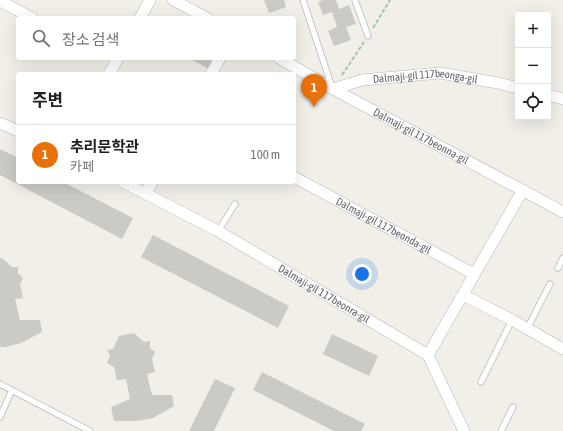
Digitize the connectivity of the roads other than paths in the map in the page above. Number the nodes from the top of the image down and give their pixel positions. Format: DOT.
graph roads {
  1 [pos="150,0"];
  2 [pos="173,0"];
  3 [pos="303,0"];
  4 [pos="355,0"];
  5 [pos="0,1"];
  6 [pos="28,16"];
  7 [pos="141,16"];
  8 [pos="203,16"];
  9 [pos="368,36"];
  10 [pos="114,60"];
  11 [pos="219,60"];
  12 [pos="282,60"];
  13 [pos="110,72"];
  14 [pos="212,72"];
  15 [pos="515,87"];
  16 [pos="333,89"];
  17 [pos="551,96"];
  18 [pos="563,99"];
  19 [pos="0,122"];
  20 [pos="16,130"];
  21 [pos="296,178"];
  22 [pos="127,184"];
  23 [pos="151,184"];
  24 [pos="523,190"];
  25 [pos="146,193"];
  26 [pos="235,204"];
  27 [pos="563,212"];
  28 [pos="218,231"];
  29 [pos="563,258"];
  30 [pos="558,268"];
  31 [pos="474,274"];
  32 [pos="550,284"];
  33 [pos="463,294"];
  34 [pos="512,320"];
  35 [pos="527,329"];
  36 [pos="563,349"];
  37 [pos="428,355"];
  38 [pos="481,382"];
  39 [pos="0,384"];
  40 [pos="12,390"];
  41 [pos="513,407"];
  42 [pos="0,417"];
  43 [pos="90,431"];
  44 [pos="464,431"];
  45 [pos="501,431"];
  1 -- 7 [label="street"];
  2 -- 8 [label="street"];
  3 -- 16 [label="lane"];
  4 -- 9 [label="lane"];
  5 -- 6 [label="street"];
  10 -- 13 [label="street"];
  11 -- 14 [label="street"];
  12 -- 16 [label="street, Dalmaji-gil 117beonna-gil"];
  15 -- 16 [label="street, Dalmaji-gil 117beonga-gil"];
  16 -- 24 [label="street, Dalmaji-gil 117beonna-gil"];
  17 -- 18 [label="street"];
  19 -- 20 [label="street"];
  21 -- 31 [label="street, Dalmaji-gil 117beonda-gil"];
  22 -- 25 [label="street, Dalmaji-gil 117beonra-gil"];
  23 -- 25 [label="street"];
  24 -- 27 [label="street, Dalmaji-gil 117beonna-gil"];
  24 -- 31 [label="street"];
  25 -- 28 [label="street, Dalmaji-gil 117beonra-gil"];
  26 -- 28 [label="lane"];
  28 -- 37 [label="street, Dalmaji-gil 117beonra-gil"];
  29 -- 30 [label="lane"];
  31 -- 33 [label="street"];
  32 -- 35 [label="lane"];
  33 -- 34 [label="street"];
  33 -- 37 [label="street"];
  34 -- 35 [label="street"];
  34 -- 38 [label="lane"];
  35 -- 36 [label="street"];
  37 -- 44 [label="street"];
  39 -- 40 [label="lane"];
  40 -- 42 [label="lane"];
  40 -- 43 [label="lane"];
  41 -- 45 [label="lane"];
}
